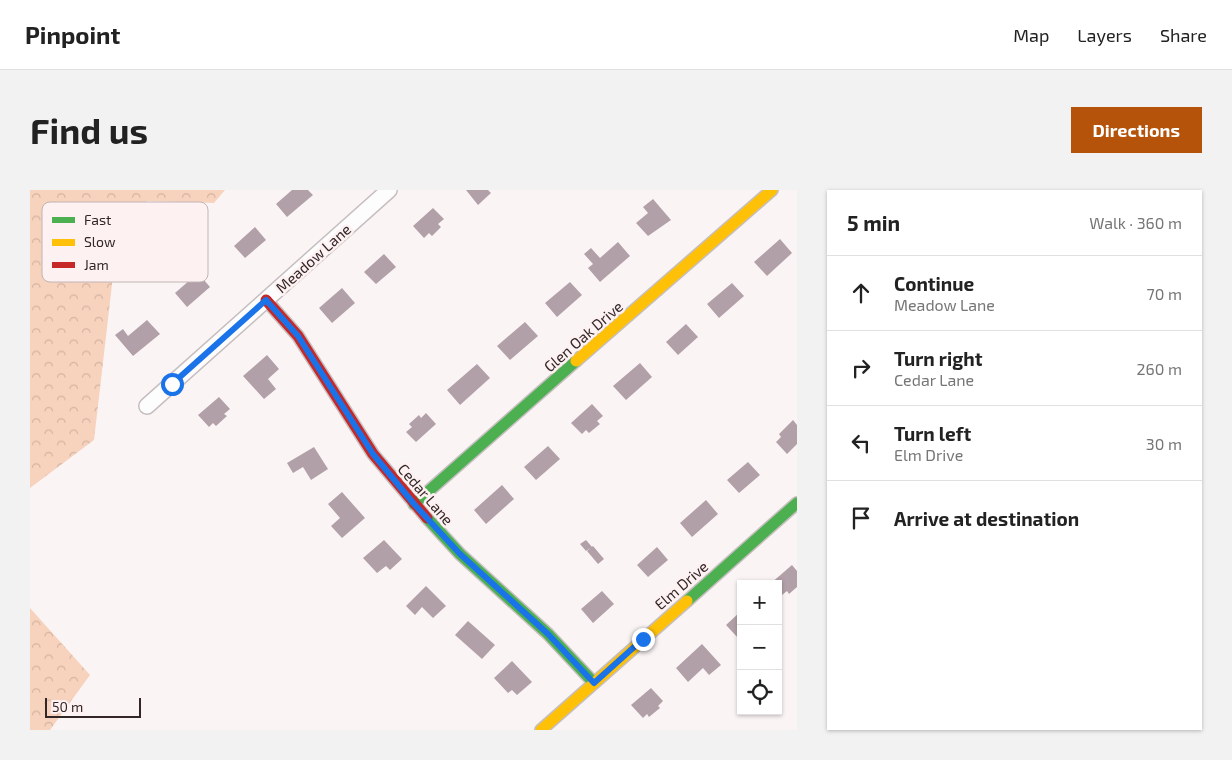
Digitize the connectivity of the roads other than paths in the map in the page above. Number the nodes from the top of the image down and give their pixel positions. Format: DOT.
graph roads {
  1 [pos="389,190"];
  2 [pos="772,190"];
  3 [pos="266,300"];
  4 [pos="147,406"];
  5 [pos="797,503"];
  6 [pos="414,504"];
  7 [pos="594,683"];
  8 [pos="541,730"];
  1 -- 3 [label="street, Meadow Lane"];
  2 -- 6 [label="street, Glen Oak Drive"];
  3 -- 4 [label="street, Meadow Lane"];
  3 -- 6 [label="street, Cedar Lane"];
  5 -- 7 [label="street, Elm Drive"];
  6 -- 7 [label="street, Cedar Lane"];
  7 -- 8 [label="street, Elm Drive"];
}
